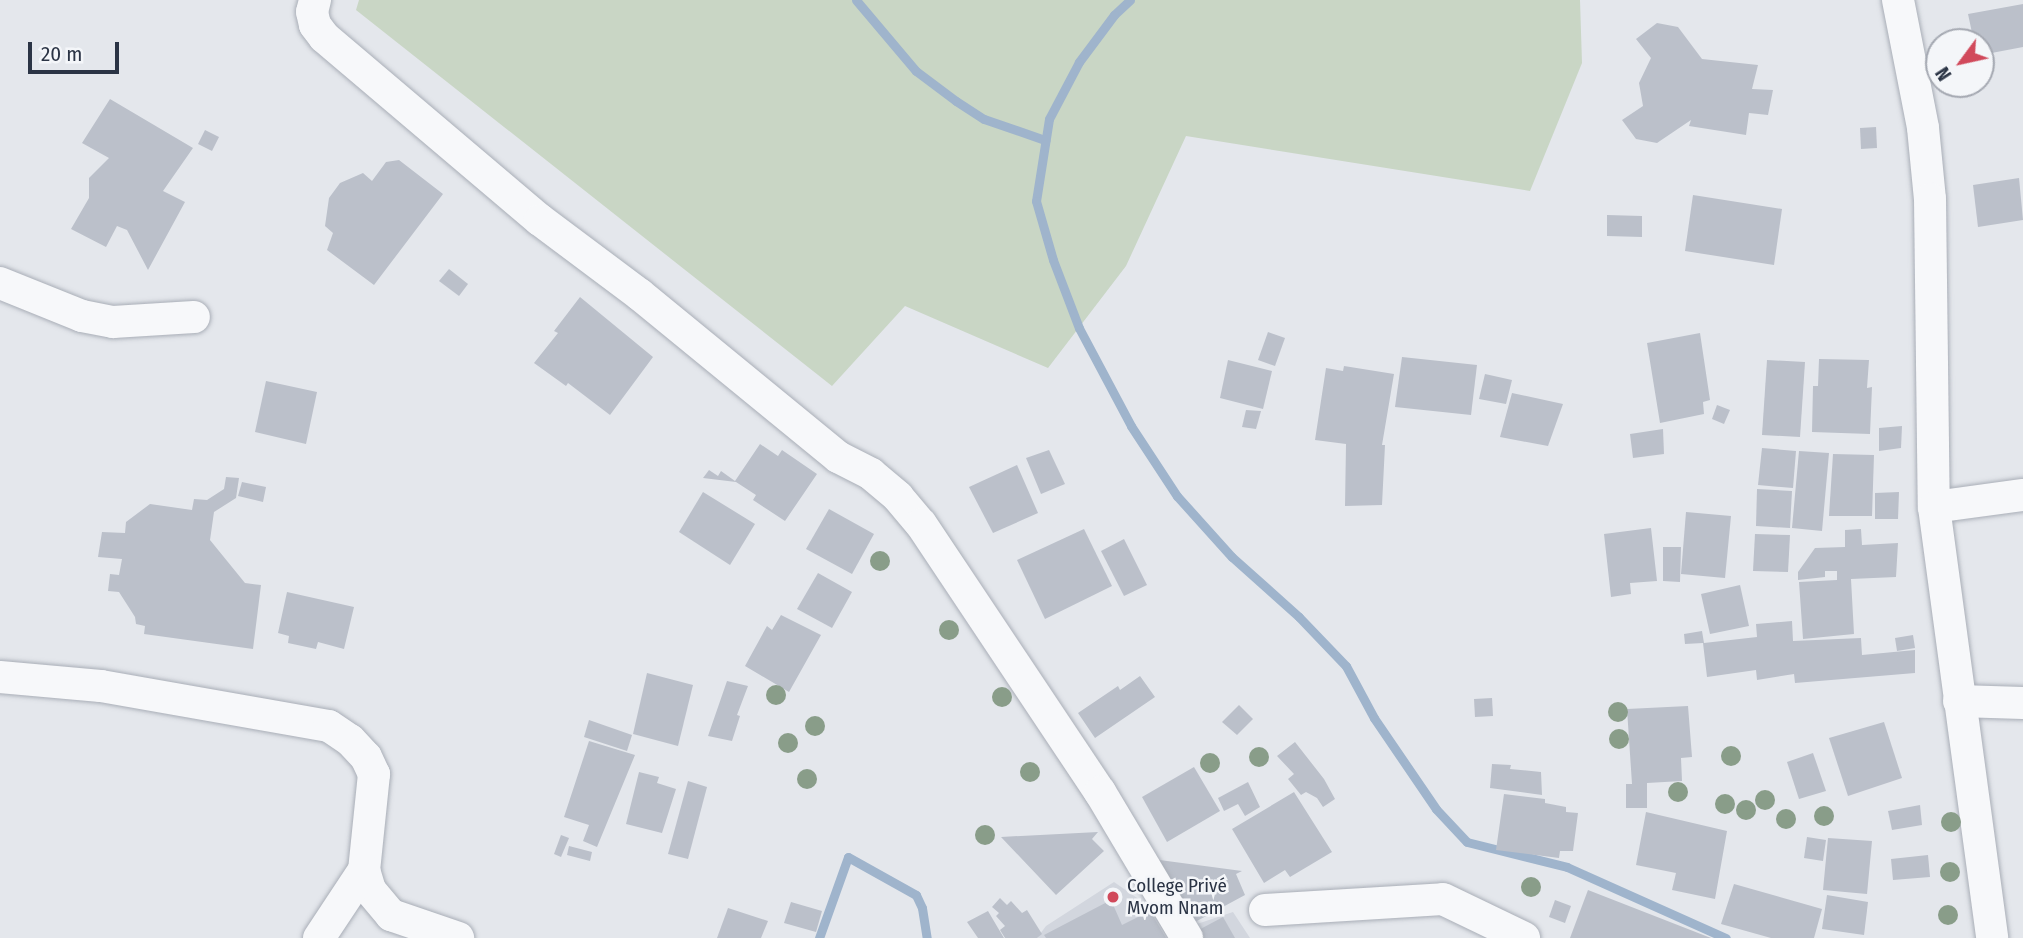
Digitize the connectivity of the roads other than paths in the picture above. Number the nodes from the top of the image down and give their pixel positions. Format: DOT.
graph roads {
  1 [pos="316,0"];
  2 [pos="1898,0"];
  3 [pos="0,283"];
  4 [pos="194,317"];
  5 [pos="2023,495"];
  6 [pos="1934,507"];
  7 [pos="0,677"];
  8 [pos="1959,701"];
  9 [pos="2023,703"];
  10 [pos="364,870"];
  11 [pos="1265,910"];
  12 [pos="319,938"];
  13 [pos="458,938"];
  14 [pos="1187,938"];
  15 [pos="1524,938"];
  16 [pos="1992,938"];
  1 -- 14 [label="street"];
  2 -- 6 [label="street"];
  3 -- 4 [label="street"];
  5 -- 6 [label="street"];
  6 -- 8 [label="street"];
  7 -- 10 [label="street"];
  8 -- 9 [label="street"];
  8 -- 16 [label="street"];
  10 -- 12 [label="street"];
  10 -- 13 [label="street"];
  11 -- 15 [label="street"];
}
